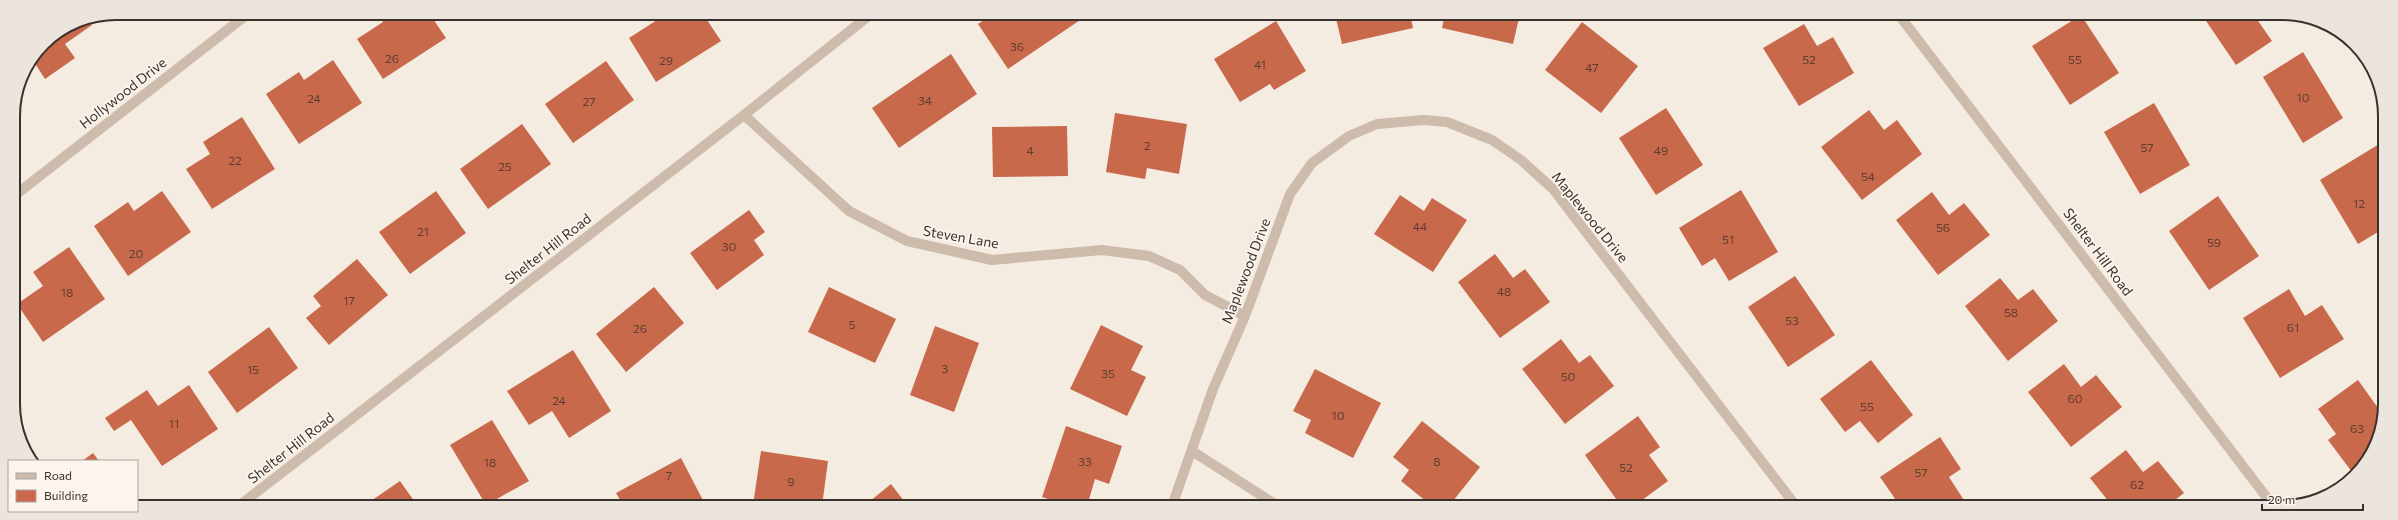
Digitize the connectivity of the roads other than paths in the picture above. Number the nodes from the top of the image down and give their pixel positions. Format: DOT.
graph roads {
  1 [pos="240,20"];
  2 [pos="863,20"];
  3 [pos="1903,20"];
  4 [pos="744,115"];
  5 [pos="20,191"];
  6 [pos="1245,316"];
  7 [pos="1192,451"];
  8 [pos="246,500"];
  9 [pos="1174,500"];
  10 [pos="1269,500"];
  11 [pos="1791,500"];
  12 [pos="2269,500"];
  1 -- 5 [label="street, Hollywood Drive"];
  2 -- 4 [label="street, Shelter Hill Road"];
  3 -- 12 [label="street, Shelter Hill Road"];
  4 -- 6 [label="street, Steven Lane"];
  4 -- 8 [label="street, Shelter Hill Road"];
  6 -- 7 [label="street, Maplewood Drive"];
  6 -- 11 [label="street, Maplewood Drive"];
  7 -- 9 [label="street, Maplewood Drive"];
  7 -- 10 [label="street"];
}
